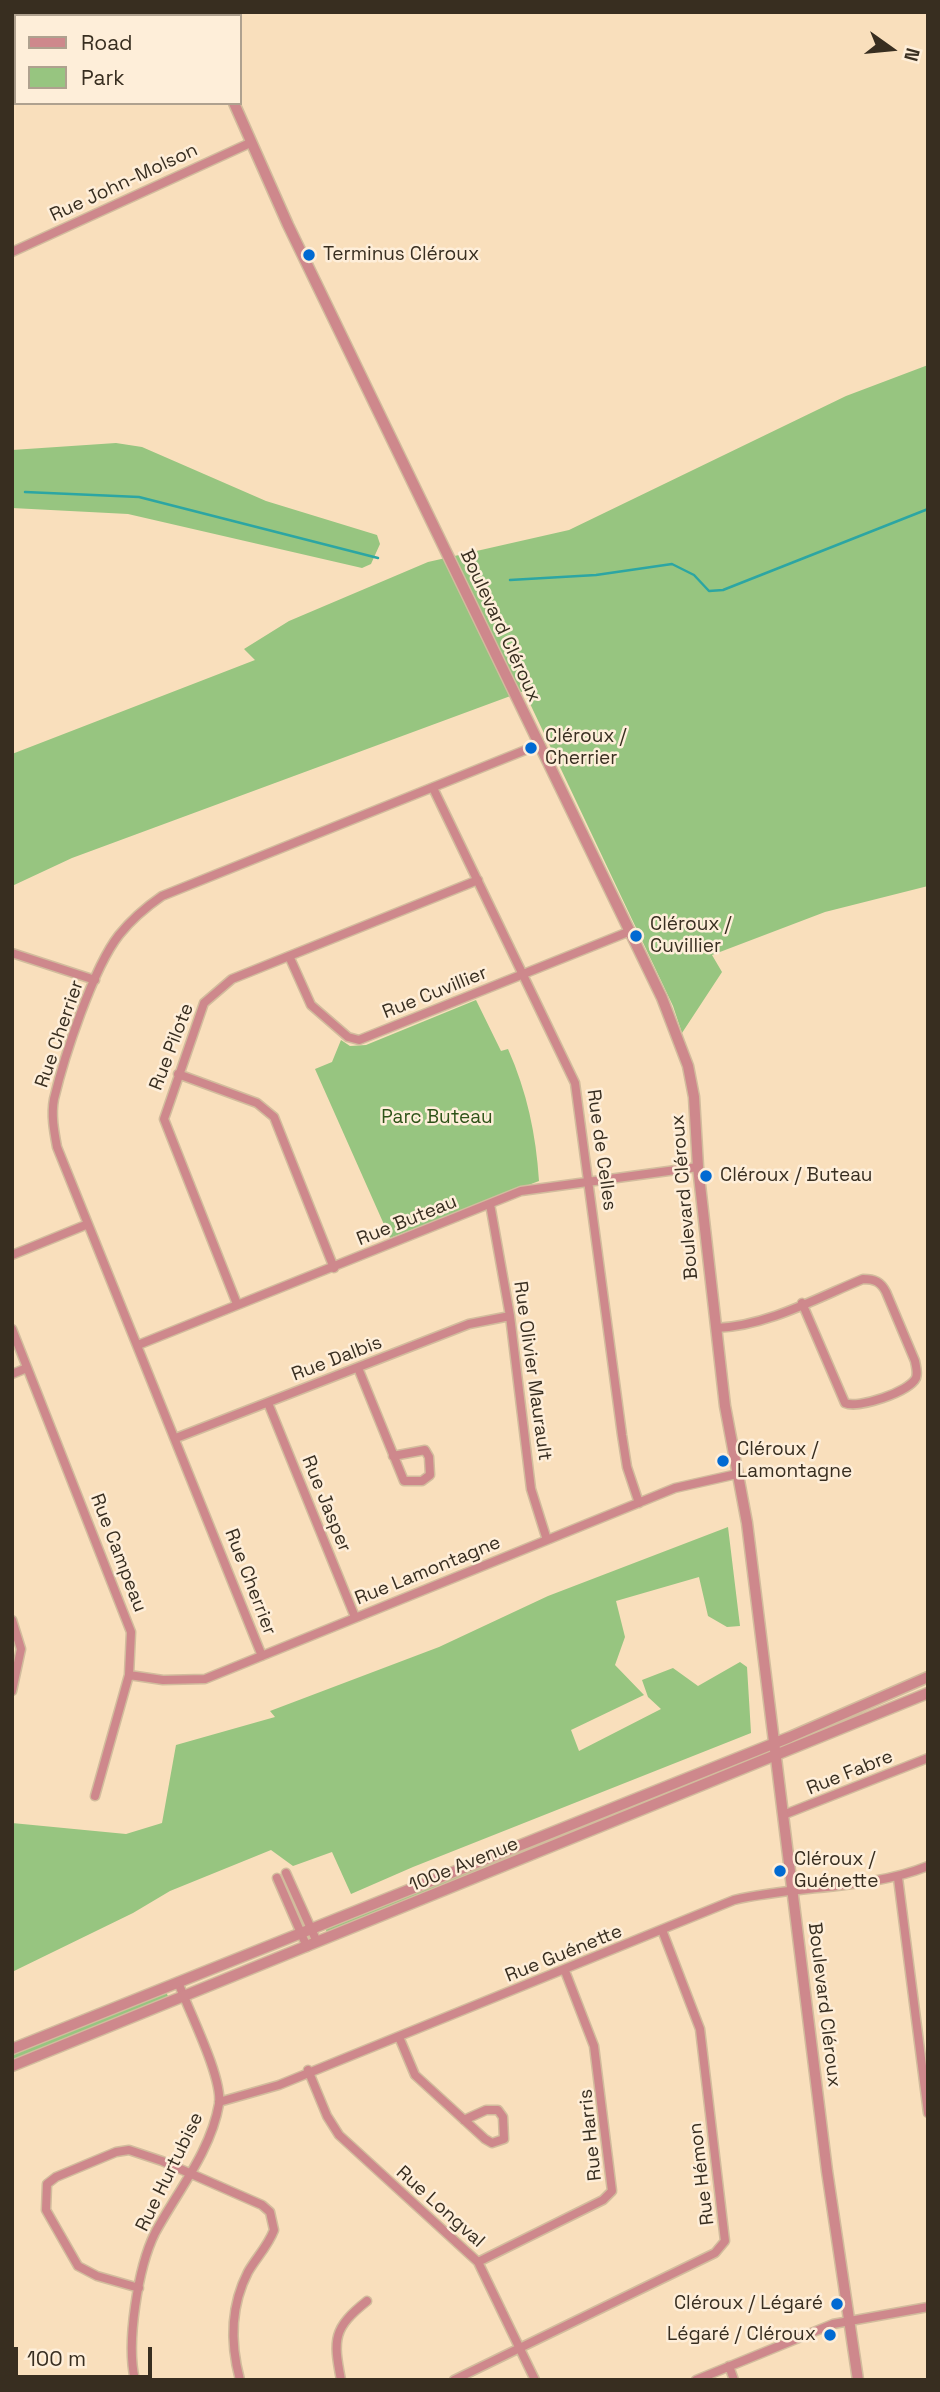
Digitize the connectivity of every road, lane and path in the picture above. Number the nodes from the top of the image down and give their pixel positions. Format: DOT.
graph roads {
  1 [pos="235,105"];
  2 [pos="250,143"];
  3 [pos="12,252"];
  4 [pos="538,745"];
  5 [pos="433,788"];
  6 [pos="478,880"];
  7 [pos="628,932"];
  8 [pos="12,953"];
  9 [pos="289,956"];
  10 [pos="524,973"];
  11 [pos="95,980"];
  12 [pos="178,1074"];
  13 [pos="698,1167"];
  14 [pos="590,1182"];
  15 [pos="490,1204"];
  16 [pos="88,1224"];
  17 [pos="12,1255"];
  18 [pos="334,1268"];
  19 [pos="802,1303"];
  20 [pos="237,1304"];
  21 [pos="510,1316"];
  22 [pos="716,1328"];
  23 [pos="12,1329"];
  24 [pos="138,1345"];
  25 [pos="27,1368"];
  26 [pos="358,1368"];
  27 [pos="12,1374"];
  28 [pos="268,1402"];
  29 [pos="176,1438"];
  30 [pos="393,1456"];
  31 [pos="737,1474"];
  32 [pos="639,1503"];
  33 [pos="547,1540"];
  34 [pos="355,1617"];
  35 [pos="12,1620"];
  36 [pos="262,1656"];
  37 [pos="129,1675"];
  38 [pos="928,1677"];
  39 [pos="12,1691"];
  40 [pos="928,1693"];
  41 [pos="772,1743"];
  42 [pos="928,1758"];
  43 [pos="774,1759"];
  44 [pos="95,1796"];
  45 [pos="783,1815"];
  46 [pos="928,1866"];
  47 [pos="286,1873"];
  48 [pos="277,1878"];
  49 [pos="898,1878"];
  50 [pos="792,1888"];
  51 [pos="311,1928"];
  52 [pos="662,1930"];
  53 [pos="300,1932"];
  54 [pos="317,1942"];
  55 [pos="307,1947"];
  56 [pos="565,1971"];
  57 [pos="178,1982"];
  58 [pos="184,1997"];
  59 [pos="399,2037"];
  60 [pos="12,2049"];
  61 [pos="12,2066"];
  62 [pos="309,2070"];
  63 [pos="219,2102"];
  64 [pos="928,2113"];
  65 [pos="464,2120"];
  66 [pos="190,2175"];
  67 [pos="478,2262"];
  68 [pos="139,2288"];
  69 [pos="367,2301"];
  70 [pos="928,2307"];
  71 [pos="848,2320"];
  72 [pos="520,2348"];
  73 [pos="729,2366"];
  74 [pos="135,2380"];
  75 [pos="240,2380"];
  76 [pos="341,2380"];
  77 [pos="454,2380"];
  78 [pos="535,2380"];
  79 [pos="696,2380"];
  80 [pos="734,2380"];
  81 [pos="858,2380"];
  1 -- 2 [label="street, Boulevard Cléroux"];
  2 -- 3 [label="street, Rue John-Molson"];
  2 -- 4 [label="street, Boulevard Cléroux"];
  4 -- 5 [label="street, Rue Cherrier"];
  4 -- 7 [label="street, Boulevard Cléroux"];
  5 -- 6 [label="street, Rue de Celles"];
  5 -- 11 [label="street, Rue Cherrier"];
  6 -- 9 [label="street, Rue Pilote"];
  6 -- 10 [label="street, Rue de Celles"];
  7 -- 10 [label="street, Rue Cuvillier"];
  7 -- 13 [label="street, Boulevard Cléroux"];
  8 -- 11 [label="street"];
  9 -- 10 [label="street, Rue Cuvillier"];
  9 -- 12 [label="street, Rue Pilote"];
  10 -- 14 [label="street, Rue de Celles"];
  11 -- 16 [label="street, Rue Cherrier"];
  12 -- 18 [label="street"];
  12 -- 20 [label="street, Rue Pilote"];
  13 -- 14 [label="street, Rue Buteau"];
  13 -- 22 [label="street, Boulevard Cléroux"];
  14 -- 15 [label="street, Rue Buteau"];
  14 -- 32 [label="street, Rue de Celles"];
  15 -- 18 [label="street, Rue Buteau"];
  15 -- 21 [label="street, Rue Olivier Maurault"];
  16 -- 17 [label="street"];
  16 -- 24 [label="street, Rue Cherrier"];
  18 -- 20 [label="street, Rue Buteau"];
  19 -- 19 [label="street"];
  19 -- 22 [label="street"];
  20 -- 24 [label="street, Rue Buteau"];
  21 -- 26 [label="street, Rue Dalbis"];
  21 -- 33 [label="street, Rue Olivier Maurault"];
  22 -- 31 [label="street, Boulevard Cléroux"];
  23 -- 25 [label="street, Rue Campeau"];
  24 -- 29 [label="street, Rue Cherrier"];
  25 -- 27 [label="street"];
  25 -- 37 [label="street, Rue Campeau"];
  26 -- 28 [label="street, Rue Dalbis"];
  26 -- 30 [label="street"];
  28 -- 29 [label="street, Rue Dalbis"];
  28 -- 34 [label="street, Rue Jasper"];
  29 -- 36 [label="street, Rue Cherrier"];
  30 -- 30 [label="street"];
  31 -- 32 [label="street, Rue Lamontagne"];
  31 -- 41 [label="street, Boulevard Cléroux"];
  32 -- 33 [label="street, Rue Lamontagne"];
  33 -- 34 [label="street, Rue Lamontagne"];
  34 -- 36 [label="street, Rue Lamontagne"];
  35 -- 39 [label="street"];
  36 -- 37 [label="street, Rue Lamontagne"];
  37 -- 44 [label="street, Rue Campeau"];
  38 -- 41 [label="street, 100e Avenue"];
  40 -- 43 [label="street, 100e Avenue"];
  41 -- 43 [label="street, Boulevard Cléroux"];
  41 -- 51 [label="street, 100e Avenue"];
  42 -- 45 [label="street, Rue Fabre"];
  43 -- 45 [label="street, Boulevard Cléroux"];
  43 -- 54 [label="street, 100e Avenue"];
  45 -- 50 [label="street, Boulevard Cléroux"];
  46 -- 49 [label="street, Rue Guénette"];
  47 -- 51 [label="street"];
  48 -- 53 [label="street"];
  49 -- 50 [label="street, Rue Guénette"];
  49 -- 64 [label="street"];
  50 -- 52 [label="street, Rue Guénette"];
  50 -- 71 [label="street, Boulevard Cléroux"];
  51 -- 53 [label="street, 100e Avenue"];
  51 -- 54 [label="street"];
  52 -- 56 [label="street, Rue Guénette"];
  52 -- 72 [label="street, Rue Hémon"];
  53 -- 55 [label="street"];
  53 -- 57 [label="street, 100e Avenue"];
  54 -- 55 [label="street, 100e Avenue"];
  55 -- 58 [label="street, 100e Avenue"];
  56 -- 59 [label="street, Rue Guénette"];
  56 -- 67 [label="street, Rue Harris"];
  57 -- 58 [label="street, Rue Hurtubise"];
  57 -- 60 [label="street, 100e Avenue"];
  58 -- 61 [label="street, 100e Avenue"];
  58 -- 63 [label="street, Rue Hurtubise"];
  59 -- 62 [label="street, Rue Guénette"];
  59 -- 65 [label="street"];
  62 -- 63 [label="street, Rue Guénette"];
  62 -- 67 [label="street, Rue Longval"];
  63 -- 66 [label="street, Rue Hurtubise"];
  65 -- 65 [label="street"];
  66 -- 68 [label="street, Rue Hurtubise"];
  66 -- 68 [label="street"];
  66 -- 75 [label="street"];
  67 -- 72 [label="street, Rue Longval"];
  68 -- 74 [label="street, Rue Hurtubise"];
  69 -- 76 [label="street"];
  70 -- 71 [label="street"];
  71 -- 73 [label="street"];
  71 -- 81 [label="street, Boulevard Cléroux"];
  72 -- 77 [label="street, Rue Hémon"];
  72 -- 78 [label="street, Rue Longval"];
  73 -- 79 [label="street"];
  73 -- 80 [label="street"];
}
